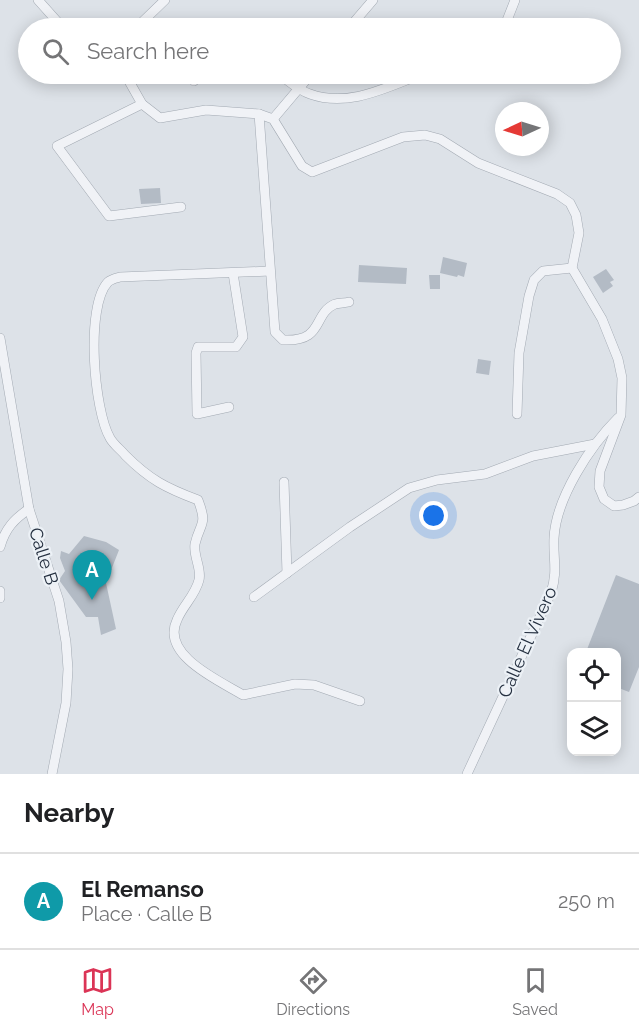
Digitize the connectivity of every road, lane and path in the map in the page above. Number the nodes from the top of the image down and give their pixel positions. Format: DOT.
graph roads {
  1 [pos="38,0"];
  2 [pos="165,0"];
  3 [pos="373,0"];
  4 [pos="515,0"];
  5 [pos="54,18"];
  6 [pos="146,18"];
  7 [pos="358,18"];
  8 [pos="508,18"];
  9 [pos="131,84"];
  10 [pos="293,84"];
  11 [pos="302,84"];
  12 [pos="395,84"];
  13 [pos="298,88"];
  14 [pos="142,104"];
  15 [pos="259,114"];
  16 [pos="273,119"];
  17 [pos="181,207"];
  18 [pos="572,268"];
  19 [pos="270,272"];
  20 [pos="233,273"];
  21 [pos="349,302"];
  22 [pos="0,338"];
  23 [pos="229,407"];
  24 [pos="517,414"];
  25 [pos="621,415"];
  26 [pos="595,444"];
  27 [pos="284,482"];
  28 [pos="639,497"];
  29 [pos="29,509"];
  30 [pos="0,547"];
  31 [pos="287,573"];
  32 [pos="0,591"];
  33 [pos="254,597"];
  34 [pos="0,598"];
  35 [pos="360,701"];
  36 [pos="52,774"];
  37 [pos="467,774"];
  1 -- 5 [label="street"];
  2 -- 6 [label="street"];
  3 -- 7 [label="street"];
  4 -- 8 [label="street"];
  9 -- 14 [label="street"];
  10 -- 13 [label="street"];
  11 -- 13 [label="street"];
  12 -- 13 [label="street"];
  13 -- 16 [label="street"];
  14 -- 15 [label="street"];
  14 -- 17 [label="street"];
  15 -- 16 [label="street"];
  15 -- 19 [label="street"];
  16 -- 18 [label="street"];
  18 -- 24 [label="street"];
  18 -- 25 [label="street"];
  19 -- 20 [label="street"];
  19 -- 21 [label="street"];
  20 -- 23 [label="street"];
  20 -- 35 [label="street"];
  22 -- 29 [label="street, Calle B"];
  25 -- 26 [label="street, Calle El Vivero"];
  25 -- 28 [label="street"];
  26 -- 31 [label="street"];
  26 -- 37 [label="street, Calle El Vivero"];
  27 -- 31 [label="street"];
  29 -- 30 [label="street"];
  29 -- 36 [label="street, Calle B"];
  31 -- 33 [label="street"];
  32 -- 34 [label="street"];
}
